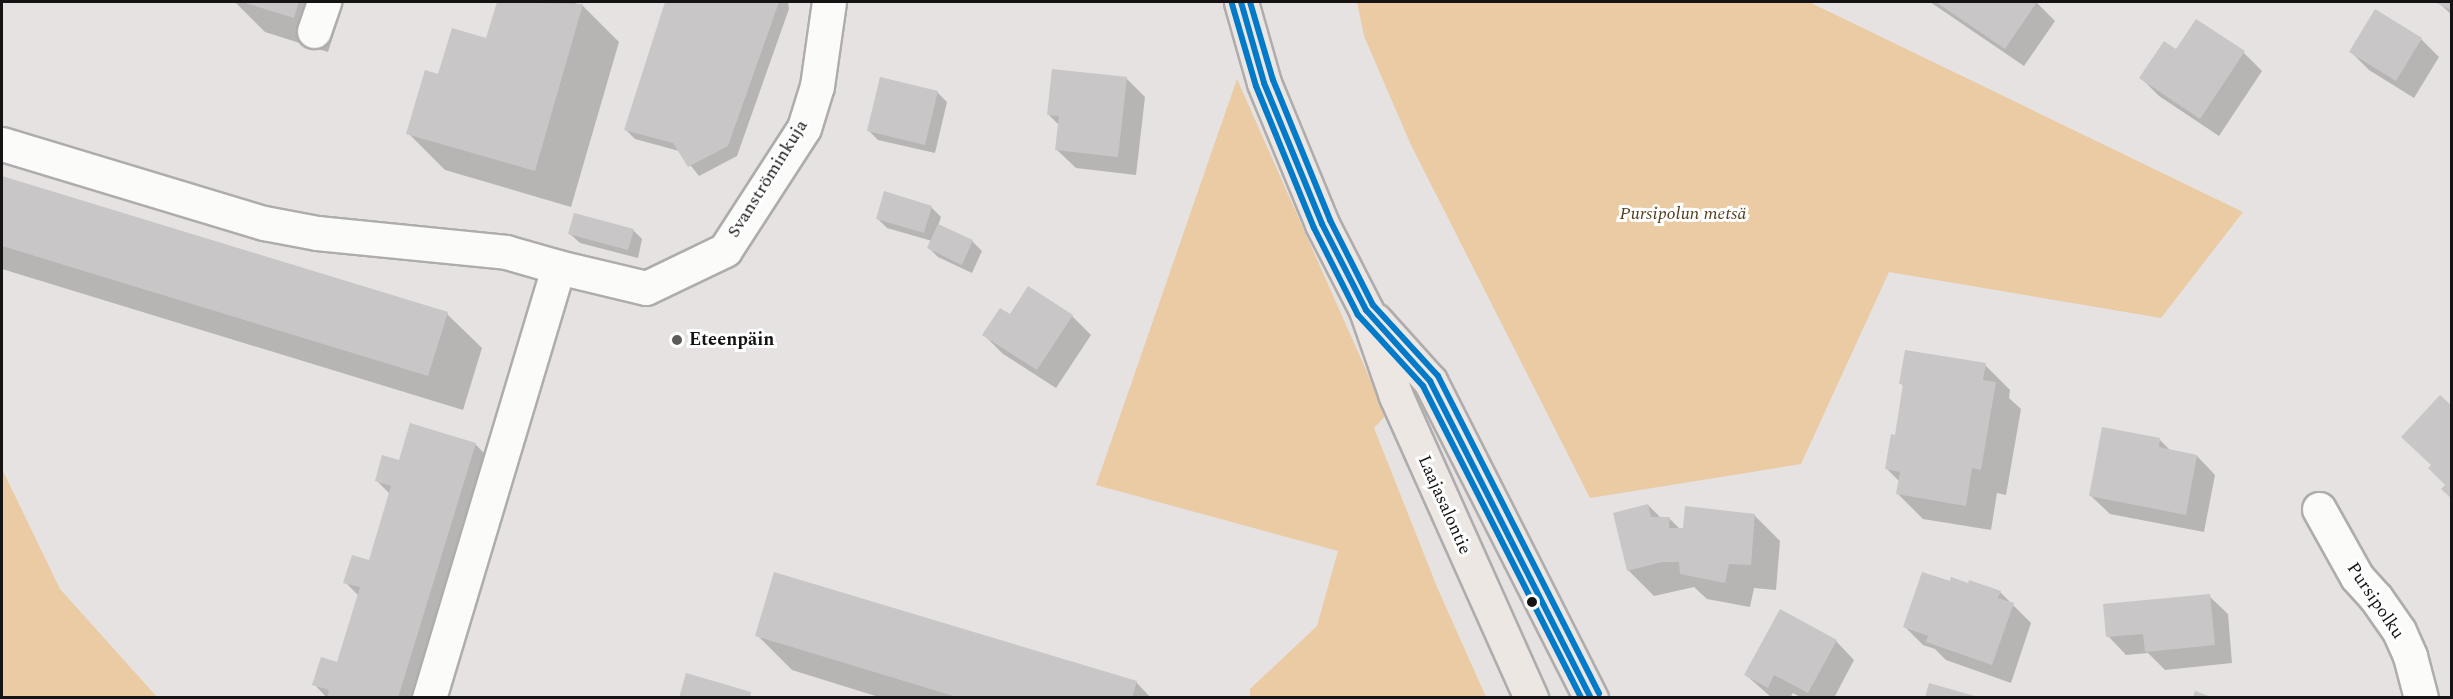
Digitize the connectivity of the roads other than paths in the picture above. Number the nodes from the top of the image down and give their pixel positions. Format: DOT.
graph roads {
  1 [pos="829,2"];
  2 [pos="1240,2"];
  3 [pos="2,144"];
  4 [pos="558,267"];
  5 [pos="1366,310"];
  6 [pos="2319,509"];
  7 [pos="429,698"];
  8 [pos="1531,698"];
  9 [pos="1591,698"];
  10 [pos="2421,698"];
  1 -- 4 [label="street, Svanströminkuja"];
  2 -- 5 [label="main road, Laajasalontie"];
  3 -- 4 [label="street"];
  4 -- 7 [label="street"];
  5 -- 8 [label="main road, Laajasalontie"];
  5 -- 9 [label="main road, Laajasalontie"];
  6 -- 10 [label="street, Pursipolku"];
}
